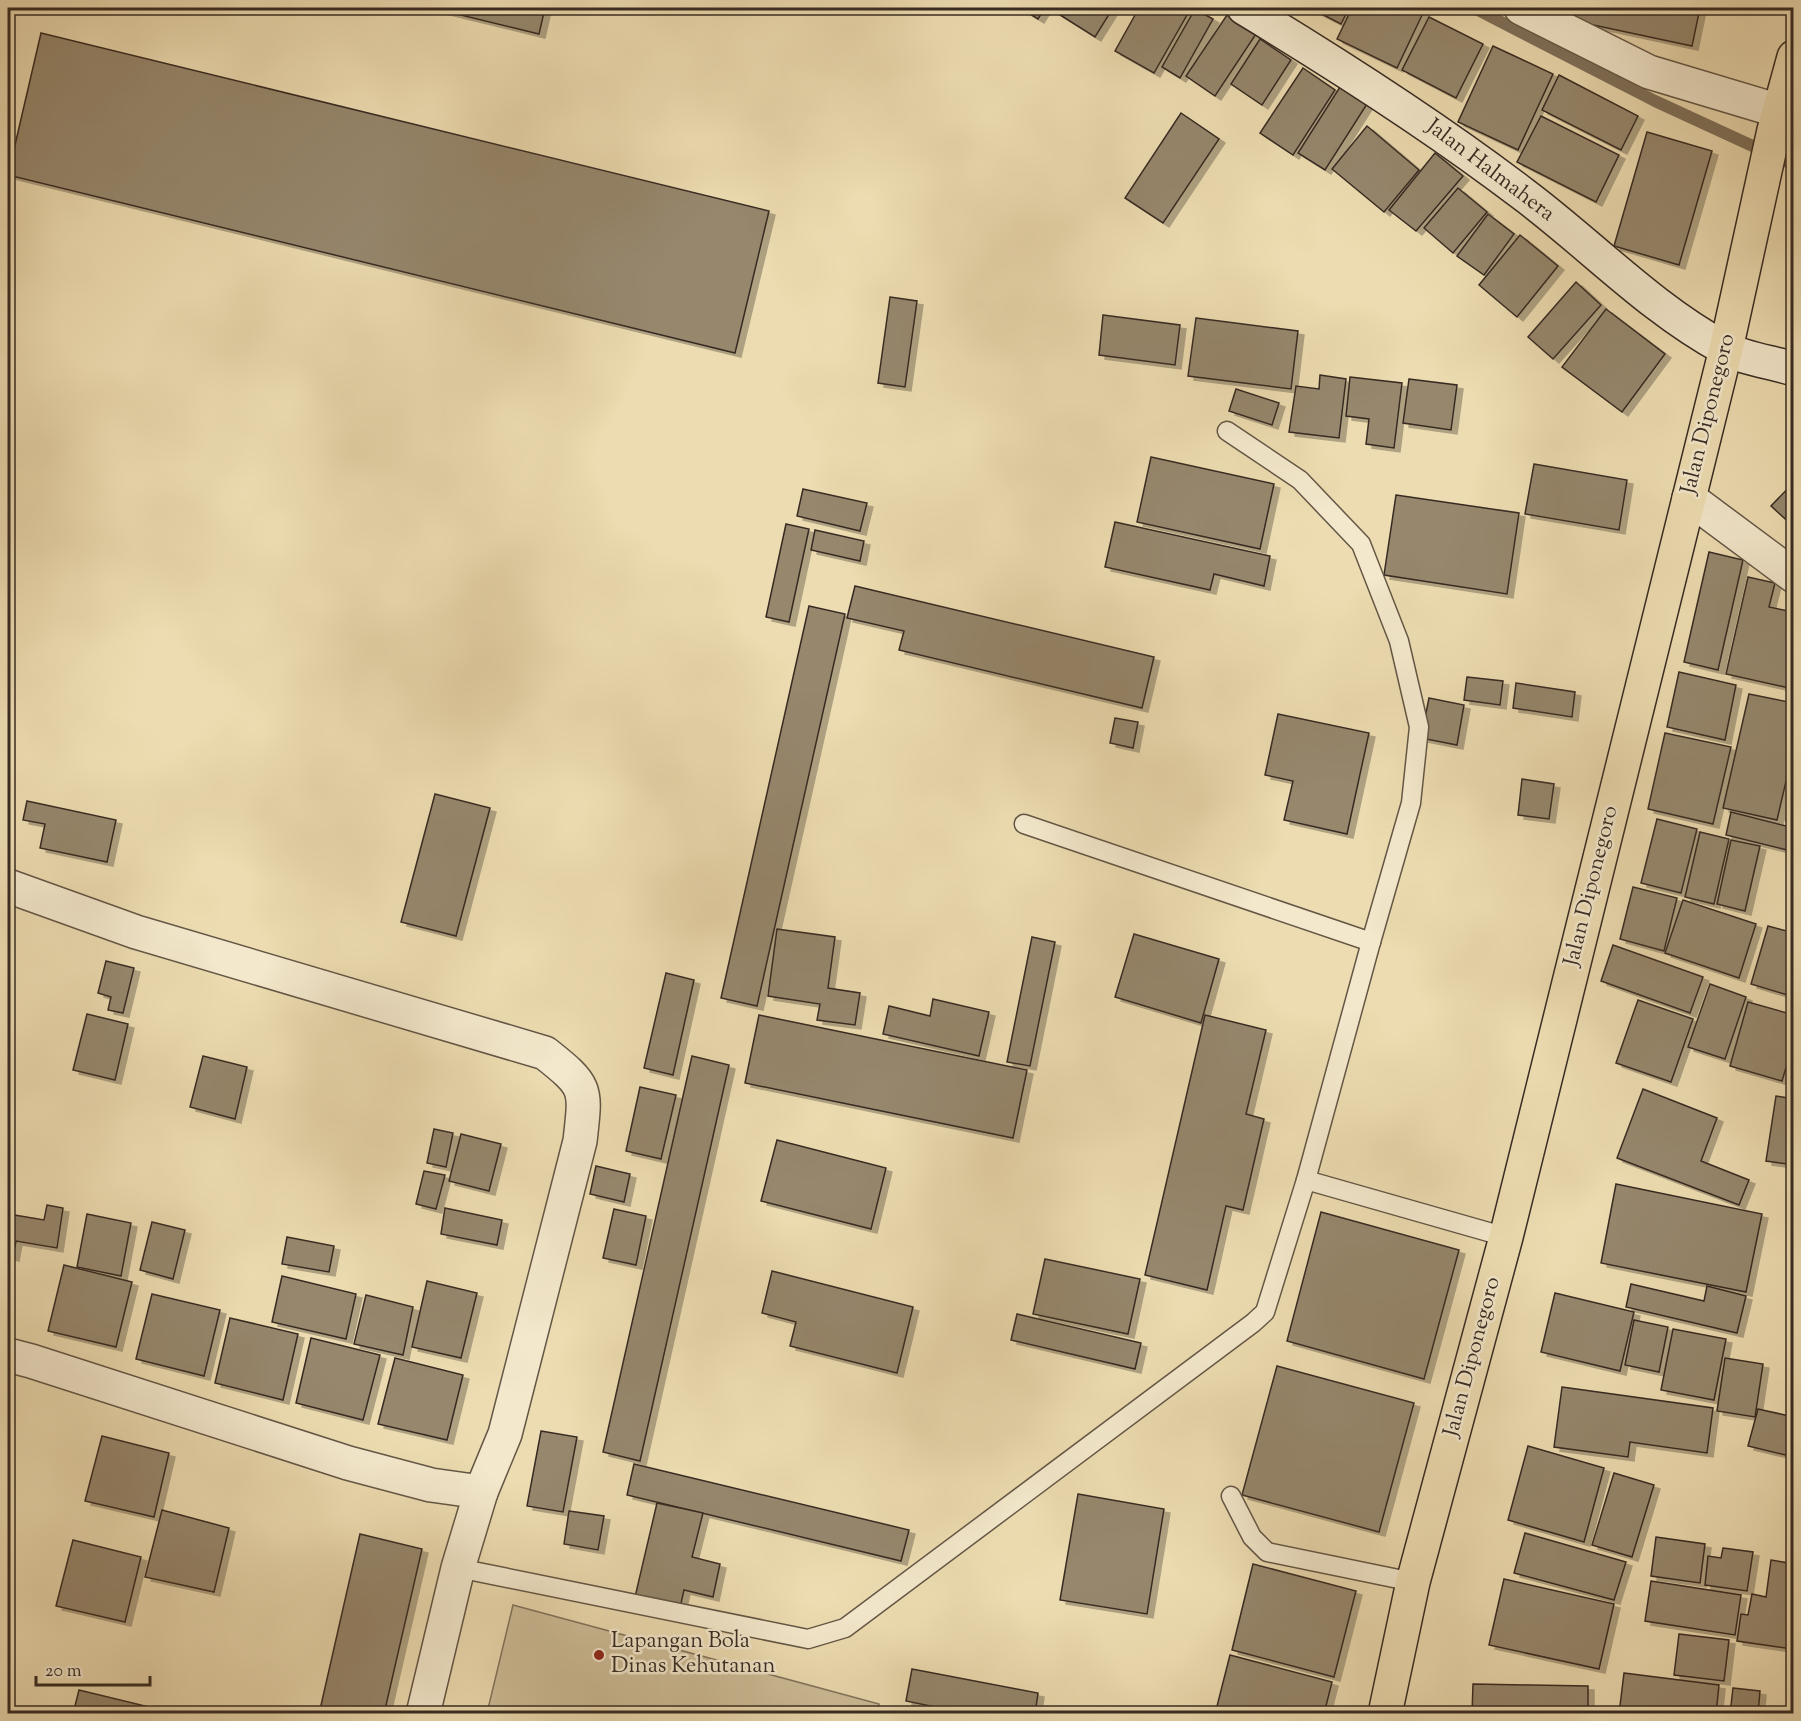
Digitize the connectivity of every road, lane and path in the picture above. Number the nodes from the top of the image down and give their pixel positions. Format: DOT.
graph roads {
  1 [pos="1244,8"];
  2 [pos="1521,8"];
  3 [pos="1794,57"];
  4 [pos="1777,120"];
  5 [pos="1726,349"];
  6 [pos="1794,369"];
  7 [pos="1227,431"];
  8 [pos="1689,498"];
  9 [pos="1794,576"];
  10 [pos="1024,824"];
  11 [pos="8,886"];
  12 [pos="1371,942"];
  13 [pos="1306,1180"];
  14 [pos="1506,1237"];
  15 [pos="8,1355"];
  16 [pos="481,1492"];
  17 [pos="1231,1496"];
  18 [pos="458,1568"];
  19 [pos="1413,1582"];
  20 [pos="423,1713"];
  21 [pos="1384,1713"];
  1 -- 5 [label="street, Jalan Halmahera"];
  2 -- 4 [label="street"];
  3 -- 4 [label="main road, Jalan Diponegoro"];
  4 -- 5 [label="main road, Jalan Diponegoro"];
  5 -- 6 [label="street, Jalan Halmahera"];
  5 -- 8 [label="main road, Jalan Diponegoro"];
  7 -- 12 [label="lane"];
  8 -- 9 [label="street"];
  8 -- 14 [label="main road, Jalan Diponegoro"];
  10 -- 12 [label="lane"];
  11 -- 16 [label="street"];
  12 -- 13 [label="lane"];
  13 -- 14 [label="lane"];
  13 -- 18 [label="lane"];
  14 -- 19 [label="main road, Jalan Diponegoro"];
  15 -- 16 [label="street"];
  16 -- 18 [label="street"];
  17 -- 19 [label="lane"];
  18 -- 20 [label="street"];
  19 -- 21 [label="main road, Jalan Diponegoro"];
}
